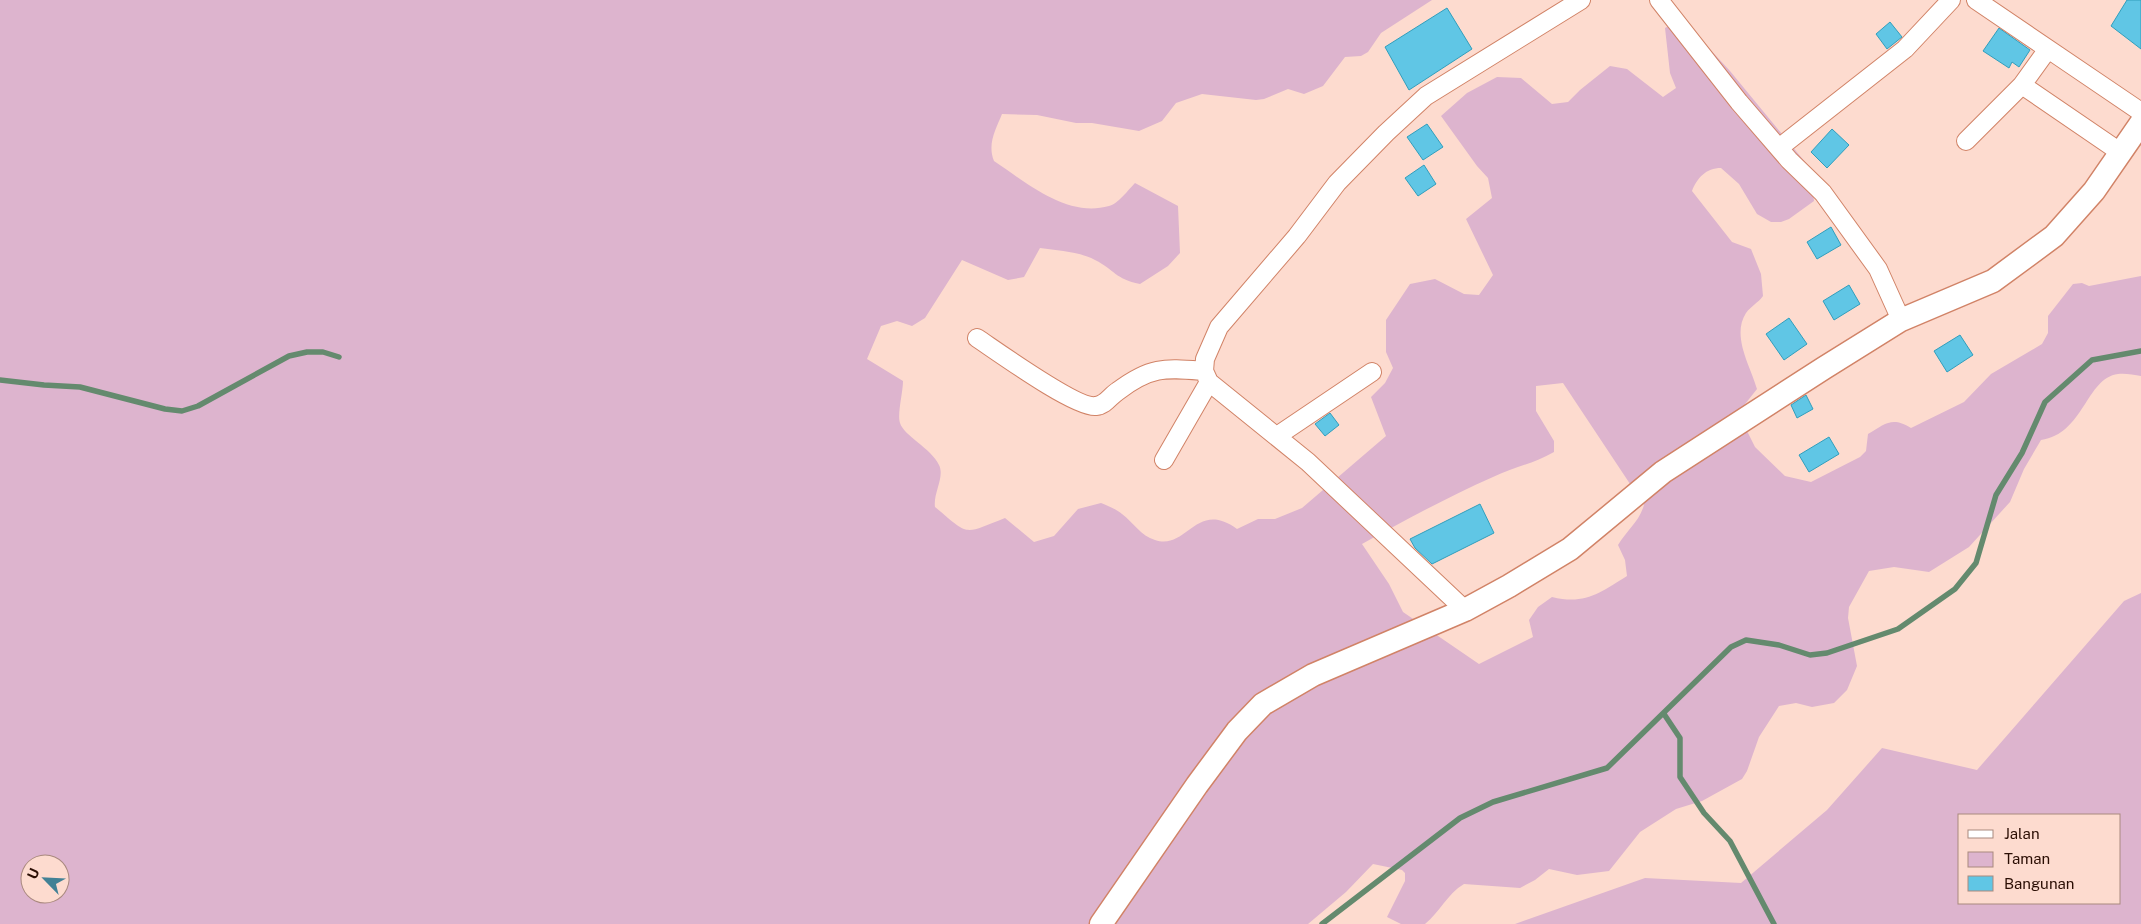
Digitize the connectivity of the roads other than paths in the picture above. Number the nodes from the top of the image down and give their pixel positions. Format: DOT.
graph roads {
  1 [pos="1581,0"];
  2 [pos="1659,0"];
  3 [pos="1951,0"];
  4 [pos="1976,0"];
  5 [pos="2048,49"];
  6 [pos="2022,85"];
  7 [pos="2141,112"];
  8 [pos="2141,123"];
  9 [pos="1966,141"];
  10 [pos="1780,148"];
  11 [pos="2120,152"];
  12 [pos="1901,320"];
  13 [pos="977,338"];
  14 [pos="1372,372"];
  15 [pos="1206,377"];
  16 [pos="1277,436"];
  17 [pos="1164,460"];
  18 [pos="1465,610"];
  19 [pos="1101,924"];
  1 -- 15 [label="street"];
  2 -- 10 [label="street"];
  3 -- 10 [label="street"];
  4 -- 5 [label="street"];
  5 -- 6 [label="street"];
  5 -- 7 [label="street"];
  6 -- 9 [label="street"];
  6 -- 11 [label="street"];
  8 -- 11 [label="street"];
  10 -- 12 [label="street"];
  11 -- 12 [label="street"];
  12 -- 18 [label="street"];
  13 -- 15 [label="street"];
  14 -- 16 [label="street"];
  15 -- 16 [label="street"];
  15 -- 17 [label="street"];
  16 -- 18 [label="street"];
  18 -- 19 [label="street"];
}
